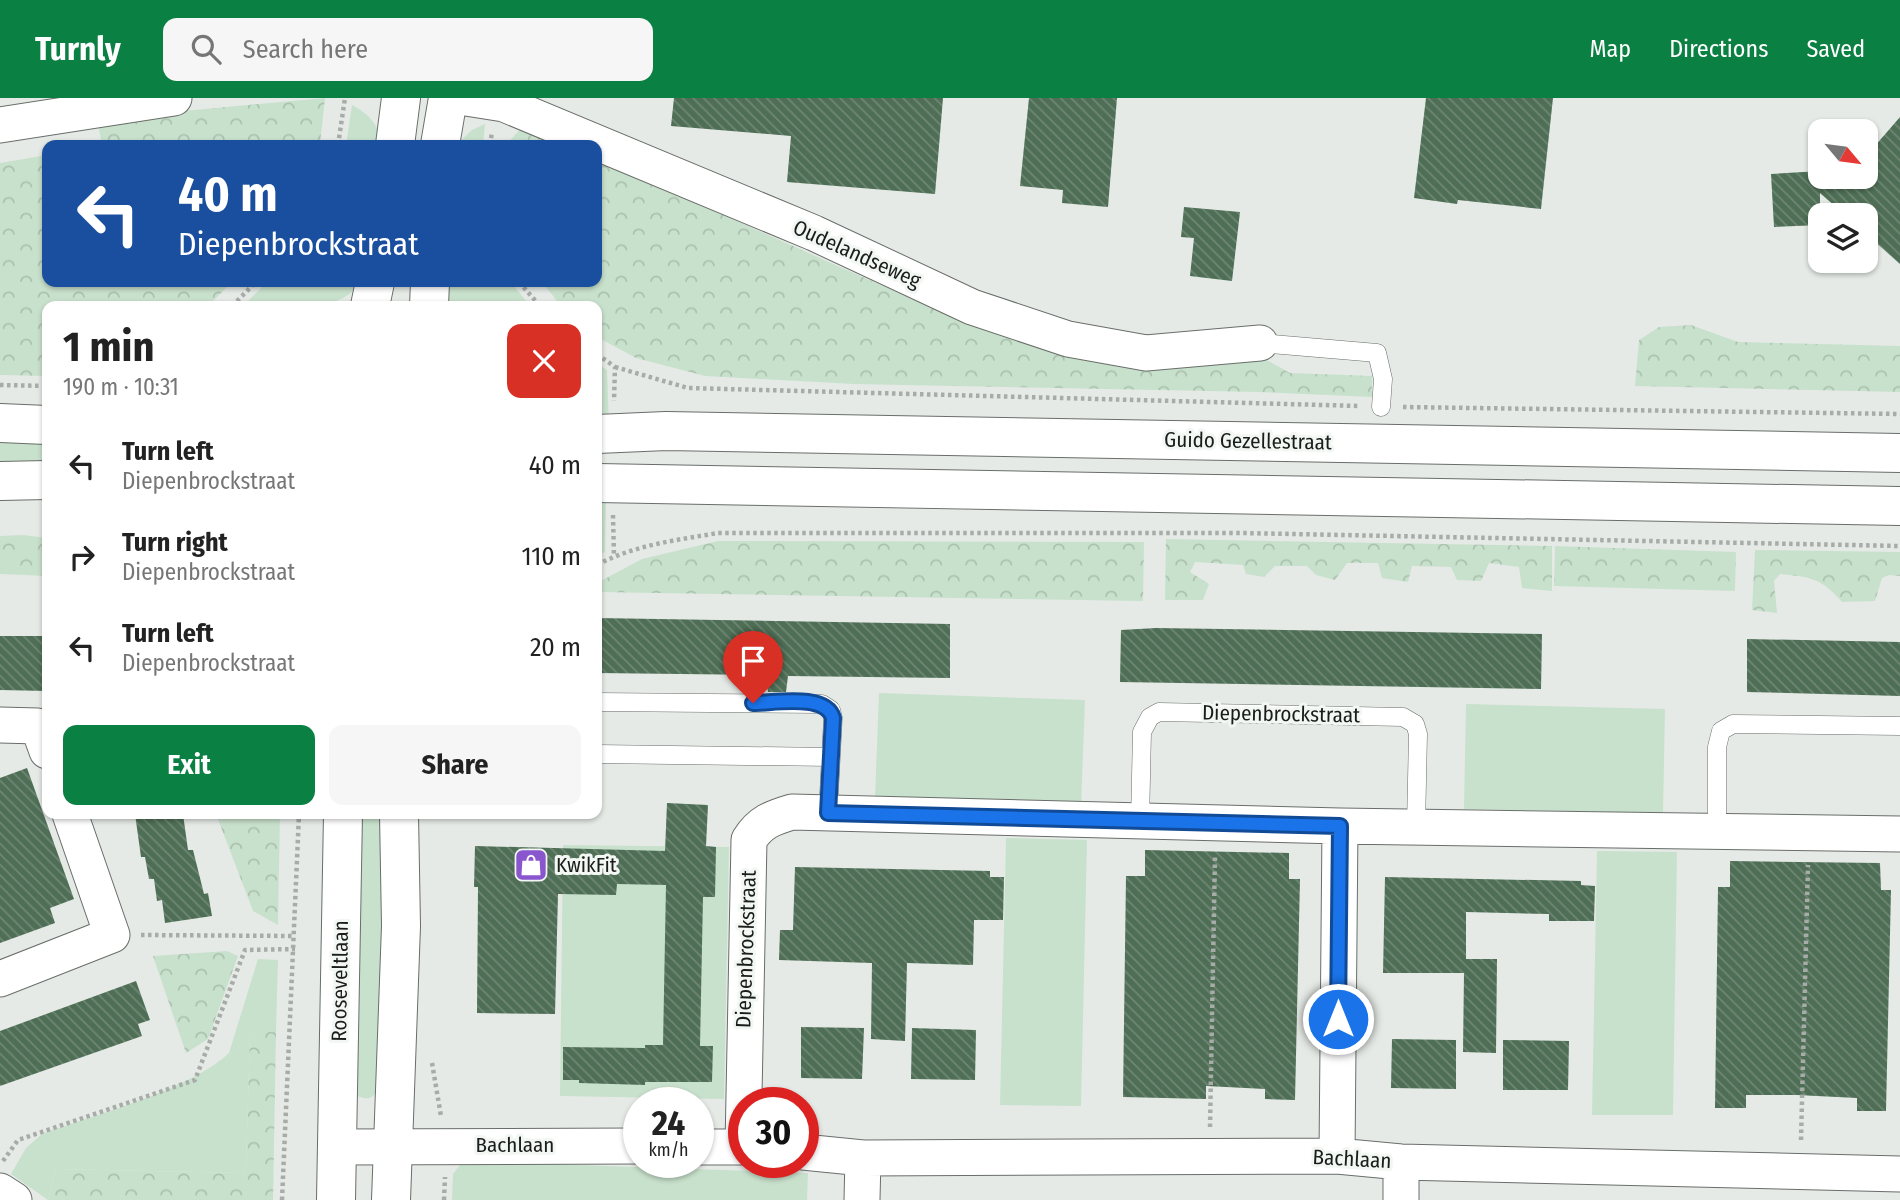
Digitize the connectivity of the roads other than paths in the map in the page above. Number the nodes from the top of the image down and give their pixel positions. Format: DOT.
graph roads {
  1 [pos="173,98"];
  2 [pos="401,98"];
  3 [pos="447,98"];
  4 [pos="466,98"];
  5 [pos="0,125"];
  6 [pos="396,140"];
  7 [pos="441,140"];
  8 [pos="591,140"];
  9 [pos="602,145"];
  10 [pos="1261,343"];
  11 [pos="1381,407"];
  12 [pos="0,423"];
  13 [pos="42,425"];
  14 [pos="602,434"];
  15 [pos="1900,453"];
  16 [pos="42,480"];
  17 [pos="0,481"];
  18 [pos="602,483"];
  19 [pos="1900,506"];
  20 [pos="602,702"];
  21 [pos="0,725"];
  22 [pos="1900,726"];
  23 [pos="42,737"];
  24 [pos="602,754"];
  25 [pos="831,757"];
  26 [pos="828,813"];
  27 [pos="72,819"];
  28 [pos="343,819"];
  29 [pos="399,819"];
  30 [pos="1140,822"];
  31 [pos="1340,826"];
  32 [pos="1416,827"];
  33 [pos="1717,831"];
  34 [pos="1900,834"];
  35 [pos="0,979"];
  36 [pos="744,1087"];
  37 [pos="623,1146"];
  38 [pos="337,1147"];
  39 [pos="392,1147"];
  40 [pos="819,1154"];
  41 [pos="1337,1156"];
  42 [pos="863,1158"];
  43 [pos="1401,1162"];
  44 [pos="1900,1174"];
  45 [pos="0,1191"];
  46 [pos="14,1200"];
  47 [pos="336,1200"];
  48 [pos="391,1200"];
  49 [pos="862,1200"];
  50 [pos="1401,1200"];
  1 -- 5 [label="street"];
  2 -- 6 [label="main road"];
  3 -- 7 [label="main road"];
  4 -- 8 [label="street, Oudelandseweg"];
  9 -- 10 [label="street, Oudelandseweg"];
  10 -- 11 [label="lane"];
  12 -- 13 [label="main road"];
  14 -- 15 [label="main road, Guido Gezellestraat"];
  16 -- 17 [label="main road"];
  18 -- 19 [label="main road"];
  20 -- 25 [label="lane"];
  21 -- 23 [label="street"];
  22 -- 33 [label="lane"];
  24 -- 25 [label="lane"];
  25 -- 26 [label="lane"];
  26 -- 30 [label="street, Diepenbrockstraat"];
  26 -- 36 [label="street, Diepenbrockstraat"];
  27 -- 35 [label="street"];
  28 -- 38 [label="main road, Rooseveltlaan"];
  29 -- 39 [label="main road"];
  30 -- 31 [label="street, Diepenbrockstraat"];
  30 -- 32 [label="lane, Diepenbrockstraat"];
  31 -- 32 [label="street, Diepenbrockstraat"];
  31 -- 41 [label="street"];
  32 -- 33 [label="street, Diepenbrockstraat"];
  33 -- 34 [label="street, Diepenbrockstraat"];
  37 -- 39 [label="street, Bachlaan"];
  38 -- 39 [label="street"];
  38 -- 47 [label="main road, Rooseveltlaan"];
  39 -- 48 [label="main road"];
  40 -- 42 [label="street, Bachlaan"];
  41 -- 42 [label="street, Bachlaan"];
  41 -- 43 [label="street, Bachlaan"];
  42 -- 49 [label="street"];
  43 -- 44 [label="street, Bachlaan"];
  43 -- 50 [label="street"];
  45 -- 46 [label="street"];
}
